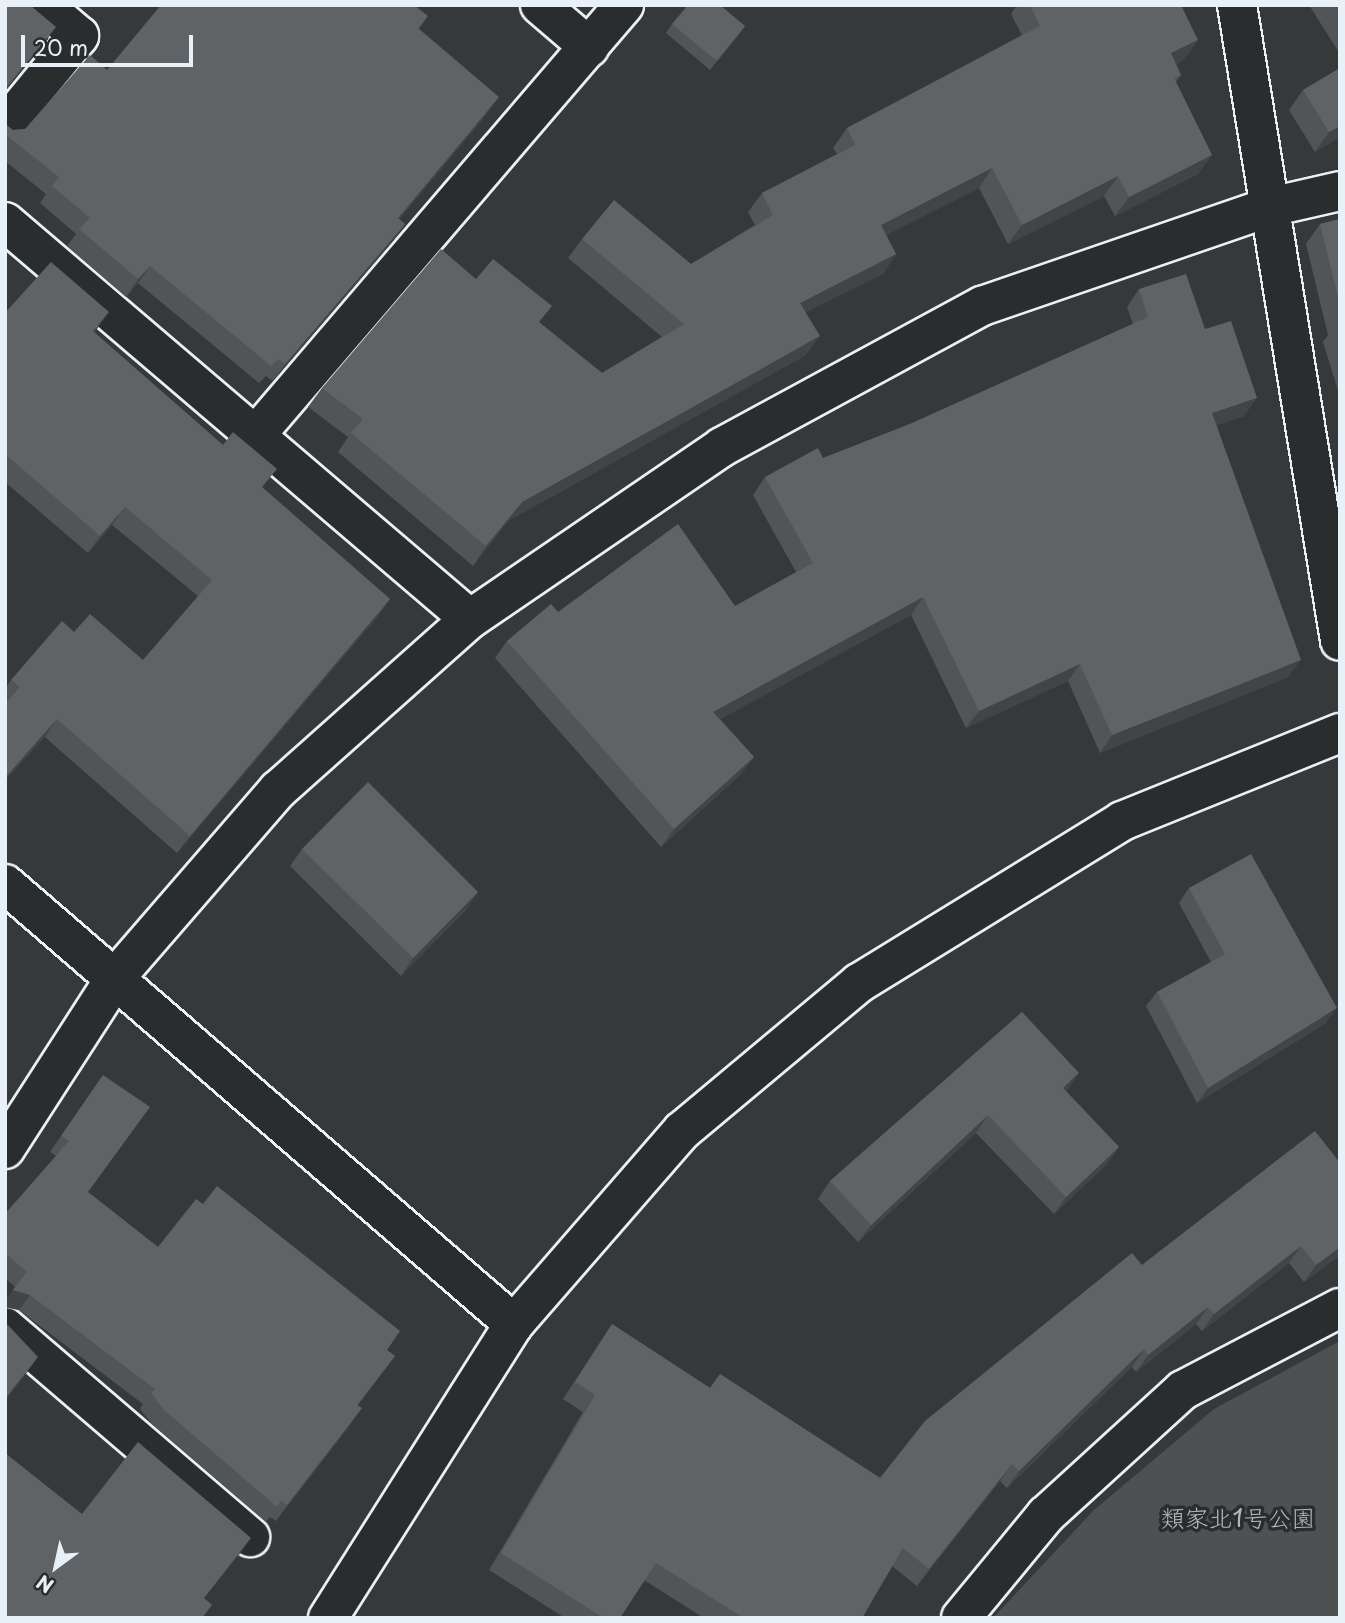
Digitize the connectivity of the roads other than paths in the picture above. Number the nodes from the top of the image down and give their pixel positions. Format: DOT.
graph roads {
  1 [pos="43,5"];
  2 [pos="540,5"];
  3 [pos="624,5"];
  4 [pos="1237,5"];
  5 [pos="589,47"];
  6 [pos="5,126"];
  7 [pos="1340,191"];
  8 [pos="1270,207"];
  9 [pos="5,222"];
  10 [pos="254,438"];
  11 [pos="470,619"];
  12 [pos="1340,641"];
  13 [pos="1340,733"];
  14 [pos="5,884"];
  15 [pos="115,978"];
  16 [pos="5,1149"];
  17 [pos="1340,1308"];
  18 [pos="514,1324"];
  19 [pos="5,1327"];
  20 [pos="250,1537"];
  21 [pos="328,1618"];
  22 [pos="961,1618"];
  1 -- 6 [label="street"];
  2 -- 5 [label="street"];
  3 -- 5 [label="street"];
  4 -- 8 [label="street"];
  5 -- 10 [label="street"];
  7 -- 8 [label="street"];
  8 -- 11 [label="street"];
  8 -- 12 [label="street"];
  9 -- 10 [label="street"];
  10 -- 11 [label="street"];
  11 -- 15 [label="street"];
  13 -- 18 [label="street"];
  14 -- 15 [label="street"];
  15 -- 16 [label="street"];
  15 -- 18 [label="street"];
  17 -- 22 [label="street"];
  18 -- 21 [label="street"];
  19 -- 20 [label="street"];
}
